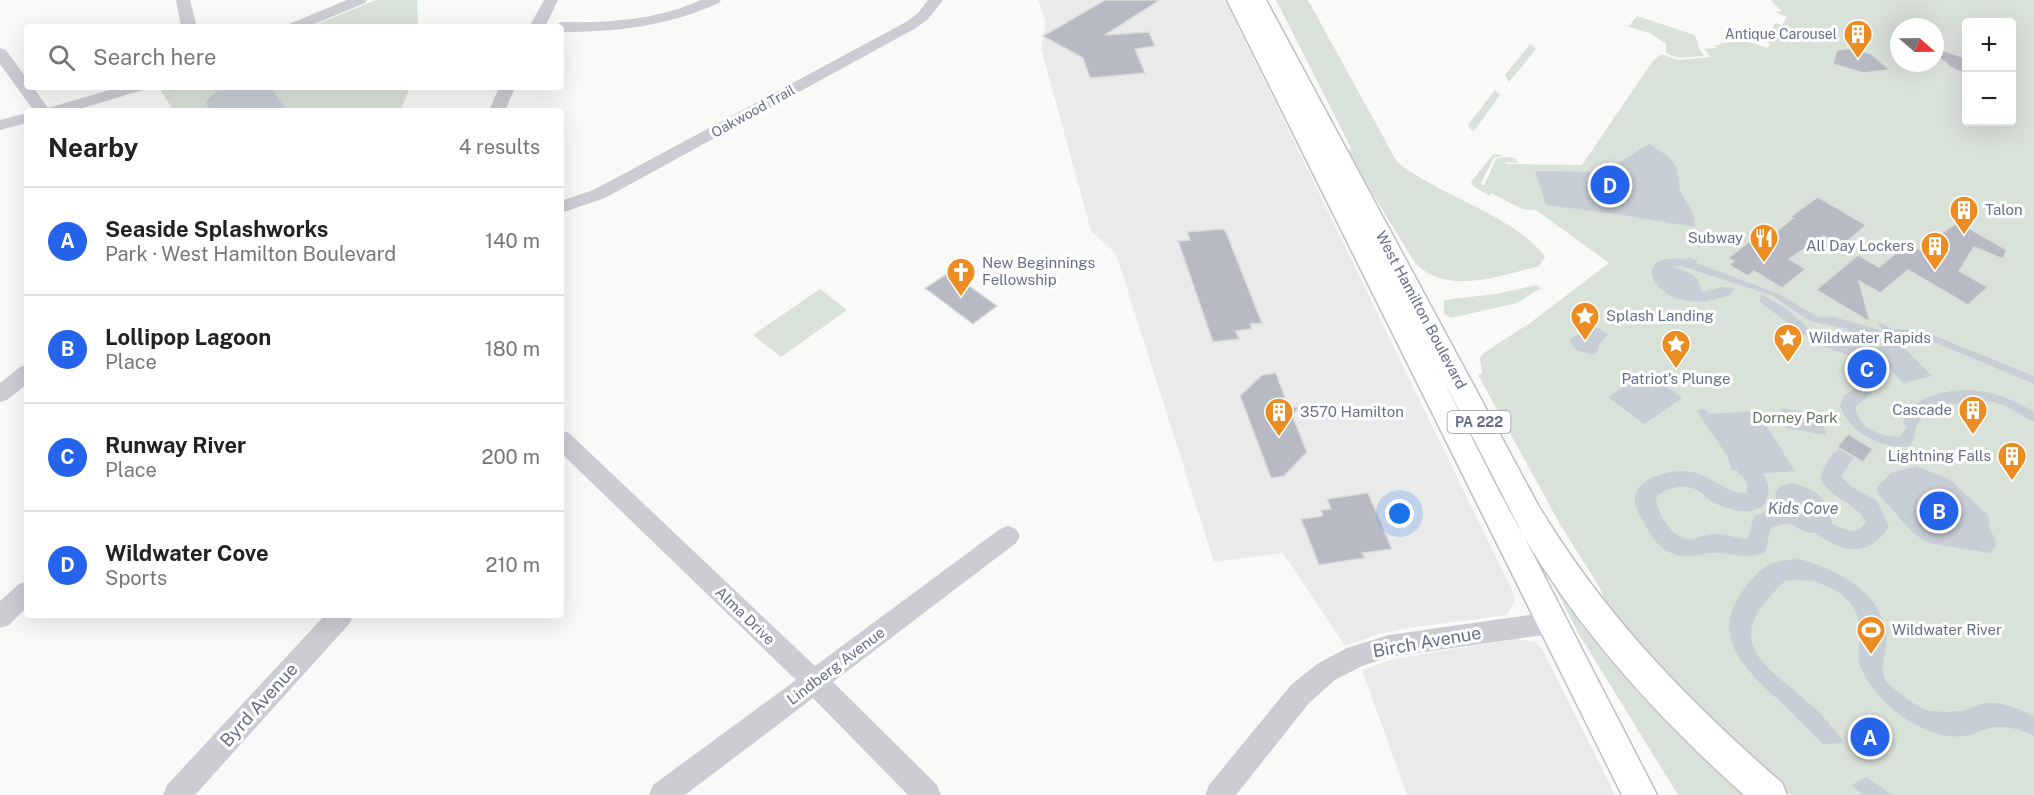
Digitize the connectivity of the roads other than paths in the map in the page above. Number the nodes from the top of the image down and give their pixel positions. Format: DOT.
graph roads {
  1 [pos="183,0"];
  2 [pos="360,0"];
  3 [pos="551,0"];
  4 [pos="714,0"];
  5 [pos="936,0"];
  6 [pos="1237,0"];
  7 [pos="1256,0"];
  8 [pos="188,24"];
  9 [pos="301,24"];
  10 [pos="539,24"];
  11 [pos="564,27"];
  12 [pos="0,53"];
  13 [pos="24,86"];
  14 [pos="27,90"];
  15 [pos="127,90"];
  16 [pos="506,90"];
  17 [pos="40,108"];
  18 [pos="65,108"];
  19 [pos="498,108"];
  20 [pos="24,119"];
  21 [pos="0,125"];
  22 [pos="564,206"];
  23 [pos="24,375"];
  24 [pos="0,394"];
  25 [pos="564,445"];
  26 [pos="1008,536"];
  27 [pos="24,595"];
  28 [pos="0,617"];
  29 [pos="338,618"];
  30 [pos="1551,623"];
  31 [pos="815,682"];
  32 [pos="1240,784"];
  33 [pos="177,795"];
  34 [pos="663,795"];
  35 [pos="927,795"];
  36 [pos="1219,795"];
  37 [pos="1640,795"];
  38 [pos="1770,795"];
  1 -- 8 [label="street"];
  2 -- 9 [label="street"];
  3 -- 10 [label="street"];
  4 -- 11 [label="street"];
  5 -- 22 [label="street, Oakwood Trail"];
  6 -- 30 [label="main road, West Hamilton Boulevard / PA 222"];
  7 -- 38 [label="main road, West Hamilton Boulevard / PA 222"];
  12 -- 13 [label="street"];
  14 -- 17 [label="street"];
  15 -- 18 [label="street"];
  16 -- 19 [label="street"];
  20 -- 21 [label="street"];
  23 -- 24 [label="street"];
  25 -- 31 [label="street, Alma Drive"];
  26 -- 31 [label="street, Lindberg Avenue"];
  27 -- 28 [label="street"];
  29 -- 33 [label="street, Byrd Avenue"];
  30 -- 32 [label="street, Birch Avenue"];
  30 -- 37 [label="main road, West Hamilton Boulevard / PA 222"];
  31 -- 34 [label="street, Lindberg Avenue"];
  31 -- 35 [label="street, Alma Drive"];
  32 -- 36 [label="street, Birch Avenue"];
}
